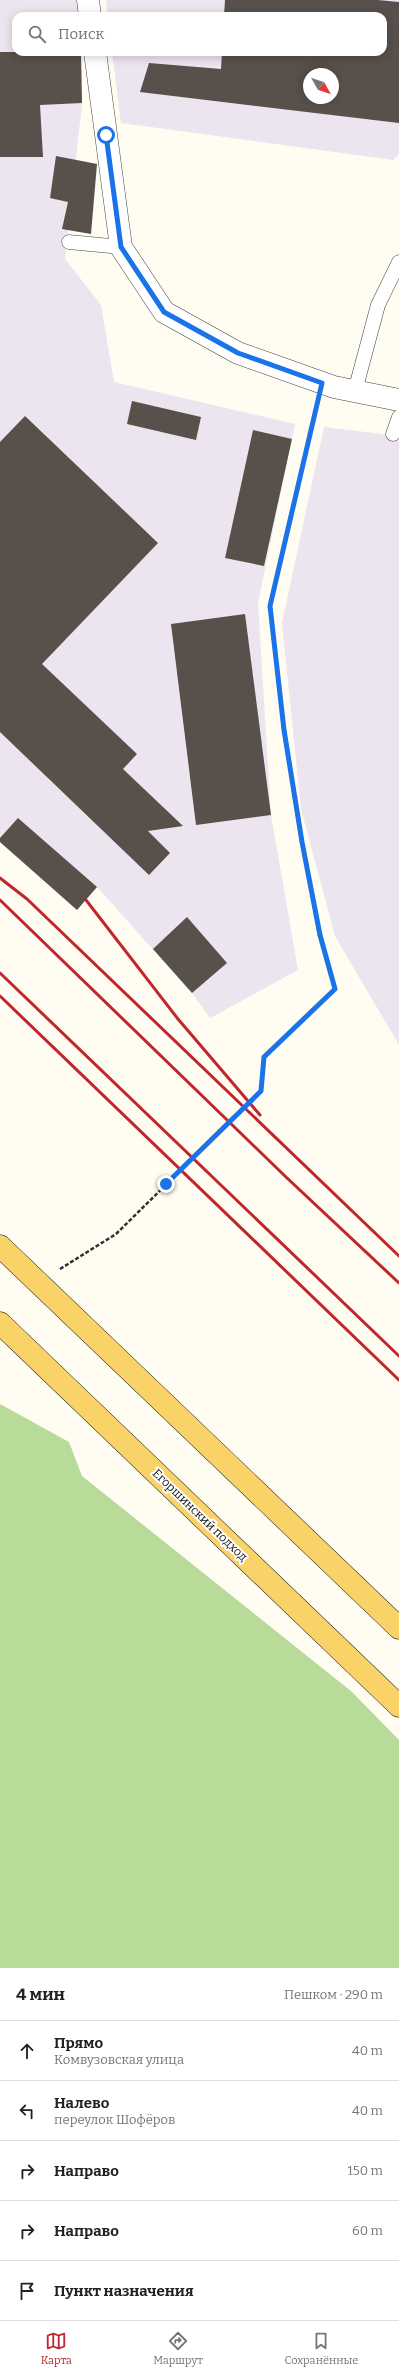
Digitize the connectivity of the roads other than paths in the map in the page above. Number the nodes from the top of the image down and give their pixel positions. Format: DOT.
graph roads {
  1 [pos="88,0"];
  2 [pos="90,12"];
  3 [pos="96,56"];
  4 [pos="69,242"];
  5 [pos="121,247"];
  6 [pos="399,262"];
  7 [pos="355,391"];
  8 [pos="399,400"];
  9 [pos="399,417"];
  10 [pos="392,434"];
  11 [pos="0,1246"];
  12 [pos="0,1323"];
  13 [pos="399,1628"];
  14 [pos="399,1706"];
  1 -- 2 [label="street"];
  3 -- 5 [label="street"];
  4 -- 5 [label="lane"];
  5 -- 7 [label="street"];
  6 -- 7 [label="lane"];
  7 -- 8 [label="street"];
  9 -- 10 [label="lane"];
  11 -- 13 [label="main road"];
  12 -- 14 [label="main road, Егоршинский подход"];
}
